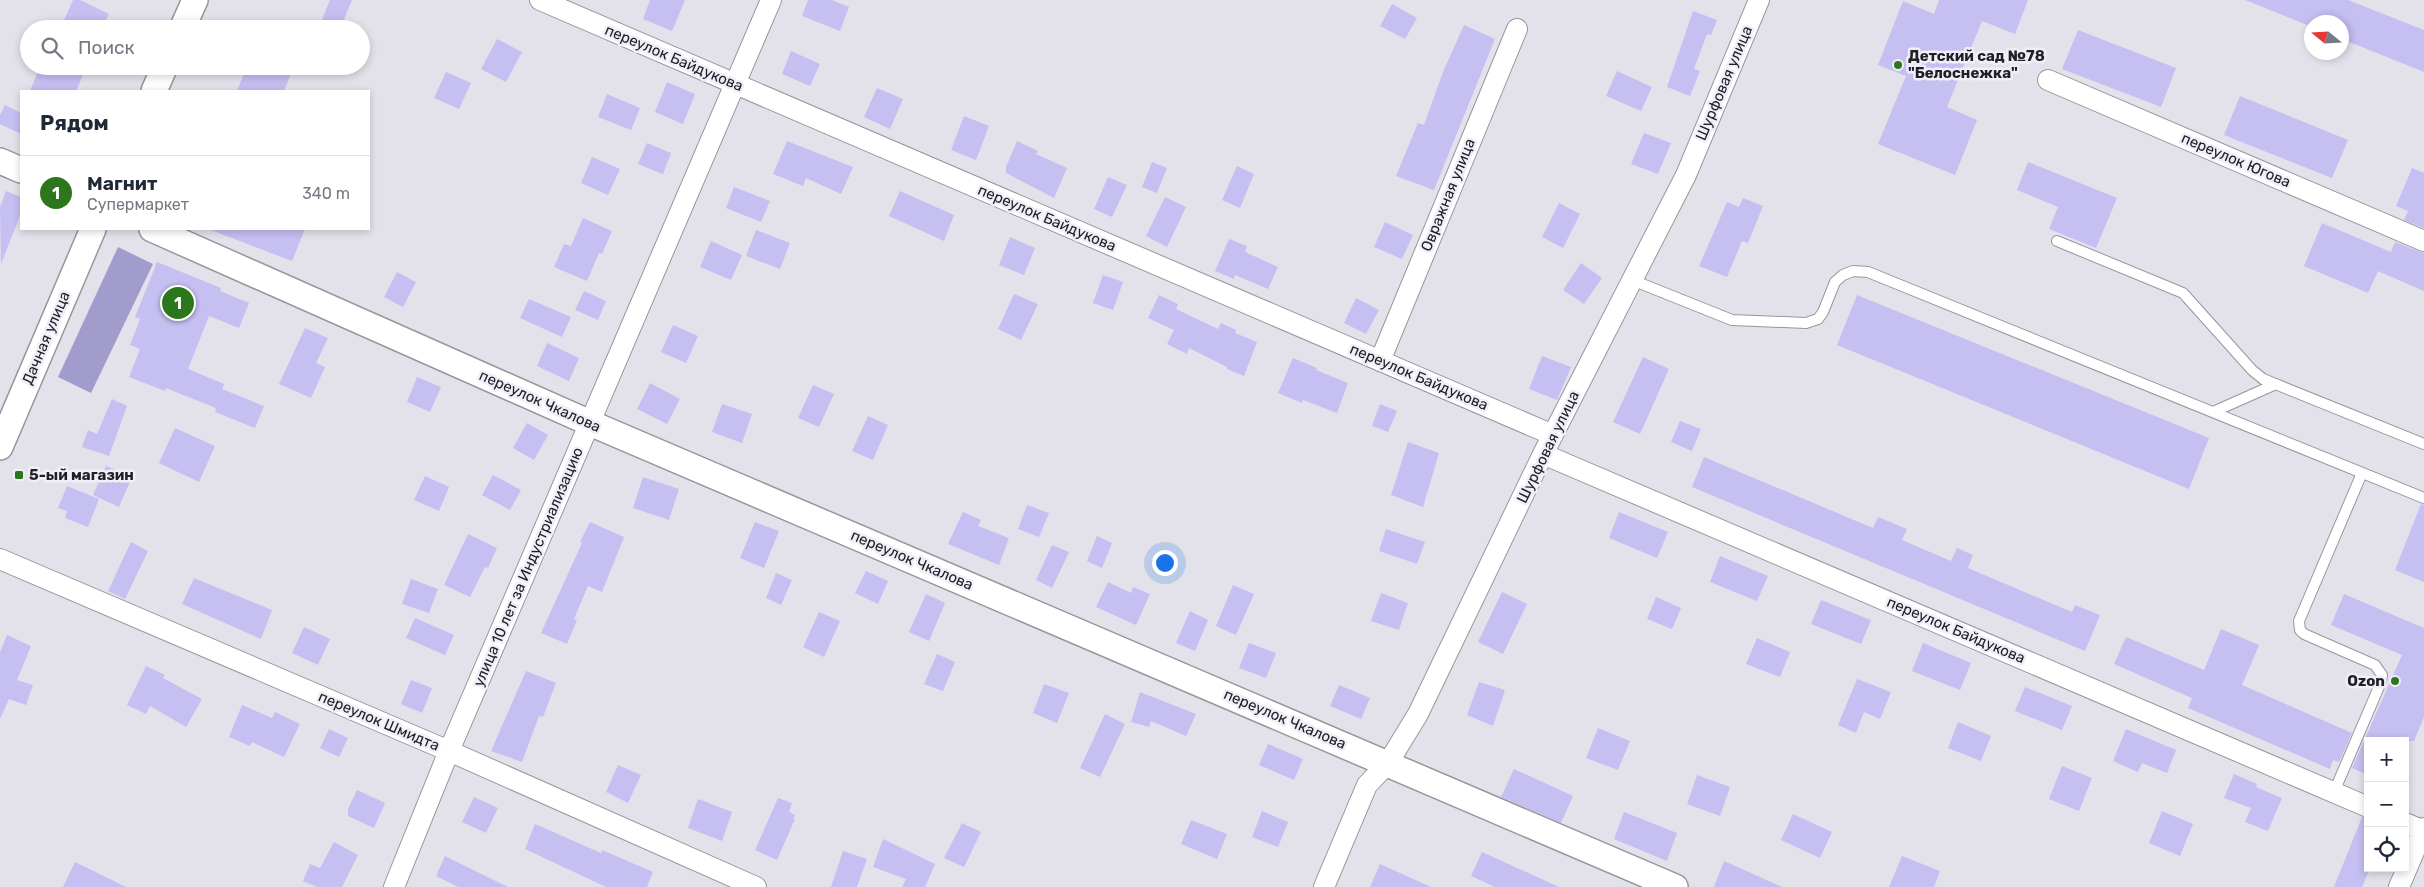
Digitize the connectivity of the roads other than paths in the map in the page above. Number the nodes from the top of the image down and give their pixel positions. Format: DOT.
graph roads {
  1 [pos="195,0"];
  2 [pos="540,0"];
  3 [pos="771,0"];
  4 [pos="1760,0"];
  5 [pos="186,20"];
  6 [pos="1517,29"];
  7 [pos="161,75"];
  8 [pos="2048,80"];
  9 [pos="736,84"];
  10 [pos="154,90"];
  11 [pos="0,161"];
  12 [pos="20,170"];
  13 [pos="93,230"];
  14 [pos="154,230"];
  15 [pos="2057,241"];
  16 [pos="2424,241"];
  17 [pos="1632,280"];
  18 [pos="1380,361"];
  19 [pos="2276,384"];
  20 [pos="2213,412"];
  21 [pos="590,423"];
  22 [pos="3,433"];
  23 [pos="1553,435"];
  24 [pos="2424,444"];
  25 [pos="1543,454"];
  26 [pos="2362,473"];
  27 [pos="2424,498"];
  28 [pos="0,559"];
  29 [pos="449,751"];
  30 [pos="1388,763"];
  31 [pos="2334,792"];
  32 [pos="2364,805"];
  33 [pos="2419,828"];
  34 [pos="394,887"];
  35 [pos="756,887"];
  36 [pos="1324,887"];
  37 [pos="1675,887"];
  38 [pos="2399,887"];
  1 -- 5 [label="street"];
  2 -- 9 [label="street, переулок Байдукова"];
  3 -- 9 [label="street, улица 10 лет за Индустриализацию"];
  4 -- 17 [label="street, Шурфовая улица"];
  6 -- 18 [label="street, Овражная улица"];
  7 -- 10 [label="street"];
  8 -- 16 [label="street, переулок Югова"];
  9 -- 18 [label="street, переулок Байдукова"];
  9 -- 21 [label="street, улица 10 лет за Индустриализацию"];
  11 -- 12 [label="street"];
  13 -- 22 [label="street, Дачная улица"];
  14 -- 21 [label="street, переулок Чкалова"];
  15 -- 19 [label="lane"];
  17 -- 20 [label="lane"];
  17 -- 23 [label="street, Шурфовая улица"];
  18 -- 23 [label="street, переулок Байдукова"];
  19 -- 20 [label="lane"];
  19 -- 24 [label="lane"];
  20 -- 26 [label="lane"];
  21 -- 29 [label="street, улица 10 лет за Индустриализацию"];
  21 -- 30 [label="street, переулок Чкалова"];
  23 -- 25 [label="street, Шурфовая улица"];
  25 -- 30 [label="street, Шурфовая улица"];
  25 -- 31 [label="street, переулок Байдукова"];
  26 -- 27 [label="lane"];
  26 -- 31 [label="lane"];
  28 -- 29 [label="street, переулок Шмидта"];
  29 -- 34 [label="street, улица 10 лет за Индустриализацию"];
  29 -- 35 [label="street, переулок Шмидта"];
  30 -- 36 [label="street, Шурфовая улица"];
  30 -- 37 [label="street, переулок Чкалова"];
  31 -- 32 [label="street, переулок Байдукова"];
  33 -- 38 [label="street"];
}
